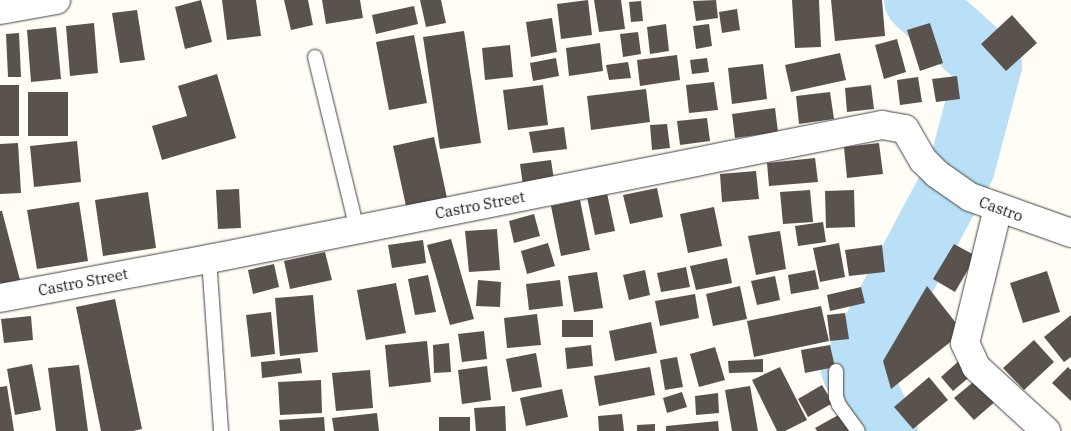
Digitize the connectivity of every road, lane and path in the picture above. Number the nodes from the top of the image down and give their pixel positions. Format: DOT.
graph roads {
  1 [pos="56,0"];
  2 [pos="0,10"];
  3 [pos="315,57"];
  4 [pos="937,174"];
  5 [pos="998,208"];
  6 [pos="357,229"];
  7 [pos="1071,233"];
  8 [pos="208,259"];
  9 [pos="0,298"];
  10 [pos="836,372"];
  11 [pos="221,431"];
  12 [pos="858,431"];
  13 [pos="1046,431"];
  1 -- 2 [label="street"];
  3 -- 6 [label="lane"];
  4 -- 5 [label="street, Castro"];
  4 -- 6 [label="street, Castro Street"];
  5 -- 7 [label="street, Castro"];
  5 -- 13 [label="street"];
  6 -- 8 [label="street, Castro Street"];
  8 -- 9 [label="street, Castro Street"];
  8 -- 11 [label="lane"];
  10 -- 12 [label="lane"];
}
